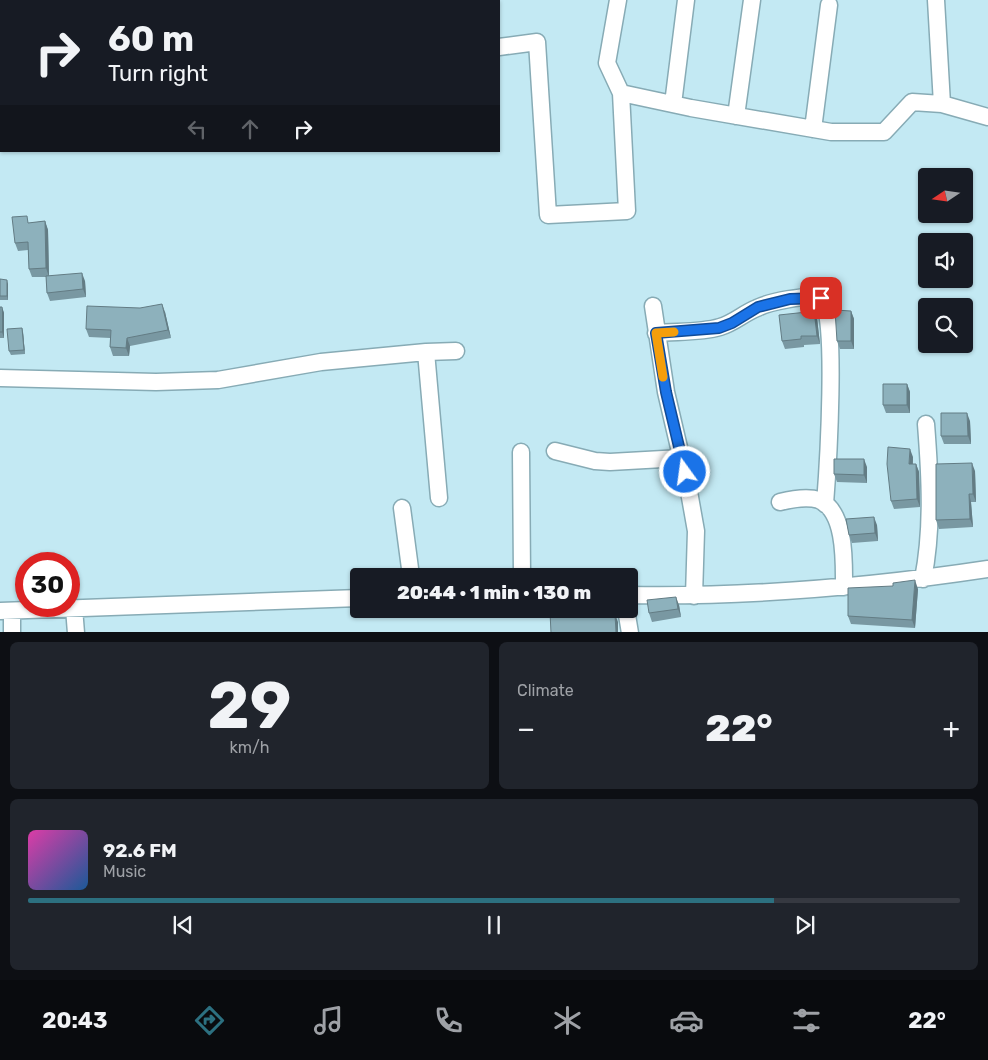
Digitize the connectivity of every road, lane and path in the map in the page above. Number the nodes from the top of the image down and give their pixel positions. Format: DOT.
graph roads {
  1 [pos="618,0"];
  2 [pos="686,0"];
  3 [pos="752,0"];
  4 [pos="936,0"];
  5 [pos="829,5"];
  6 [pos="500,47"];
  7 [pos="621,93"];
  8 [pos="673,104"];
  9 [pos="942,104"];
  10 [pos="736,116"];
  11 [pos="988,117"];
  12 [pos="813,129"];
  13 [pos="653,306"];
  14 [pos="656,333"];
  15 [pos="456,351"];
  16 [pos="426,352"];
  17 [pos="0,378"];
  18 [pos="926,424"];
  19 [pos="556,451"];
  20 [pos="521,452"];
  21 [pos="681,458"];
  22 [pos="439,498"];
  23 [pos="780,502"];
  24 [pos="825,504"];
  25 [pos="402,508"];
  26 [pos="410,568"];
  27 [pos="522,568"];
  28 [pos="988,569"];
  29 [pos="923,579"];
  30 [pos="844,587"];
  31 [pos="638,594"];
  32 [pos="694,596"];
  33 [pos="350,598"];
  34 [pos="80,608"];
  35 [pos="6,611"];
  36 [pos="75,617"];
  37 [pos="628,618"];
  38 [pos="12,632"];
  39 [pos="76,632"];
  40 [pos="630,632"];
  1 -- 7 [label="street"];
  2 -- 8 [label="street"];
  3 -- 10 [label="street"];
  4 -- 9 [label="street"];
  5 -- 12 [label="street"];
  6 -- 7 [label="street"];
  7 -- 8 [label="street"];
  8 -- 10 [label="street"];
  9 -- 11 [label="street"];
  9 -- 12 [label="street"];
  10 -- 12 [label="street"];
  13 -- 14 [label="street"];
  14 -- 21 [label="street"];
  14 -- 24 [label="street"];
  15 -- 16 [label="street"];
  16 -- 17 [label="street"];
  16 -- 22 [label="street"];
  18 -- 29 [label="street"];
  19 -- 21 [label="street"];
  20 -- 27 [label="street"];
  21 -- 32 [label="street"];
  23 -- 24 [label="street"];
  24 -- 30 [label="street"];
  25 -- 26 [label="street"];
  28 -- 29 [label="street"];
  29 -- 30 [label="street"];
  30 -- 32 [label="street"];
  31 -- 32 [label="street"];
  33 -- 34 [label="street"];
  35 -- 38 [label="street"];
  36 -- 39 [label="street"];
  37 -- 40 [label="street"];
}
